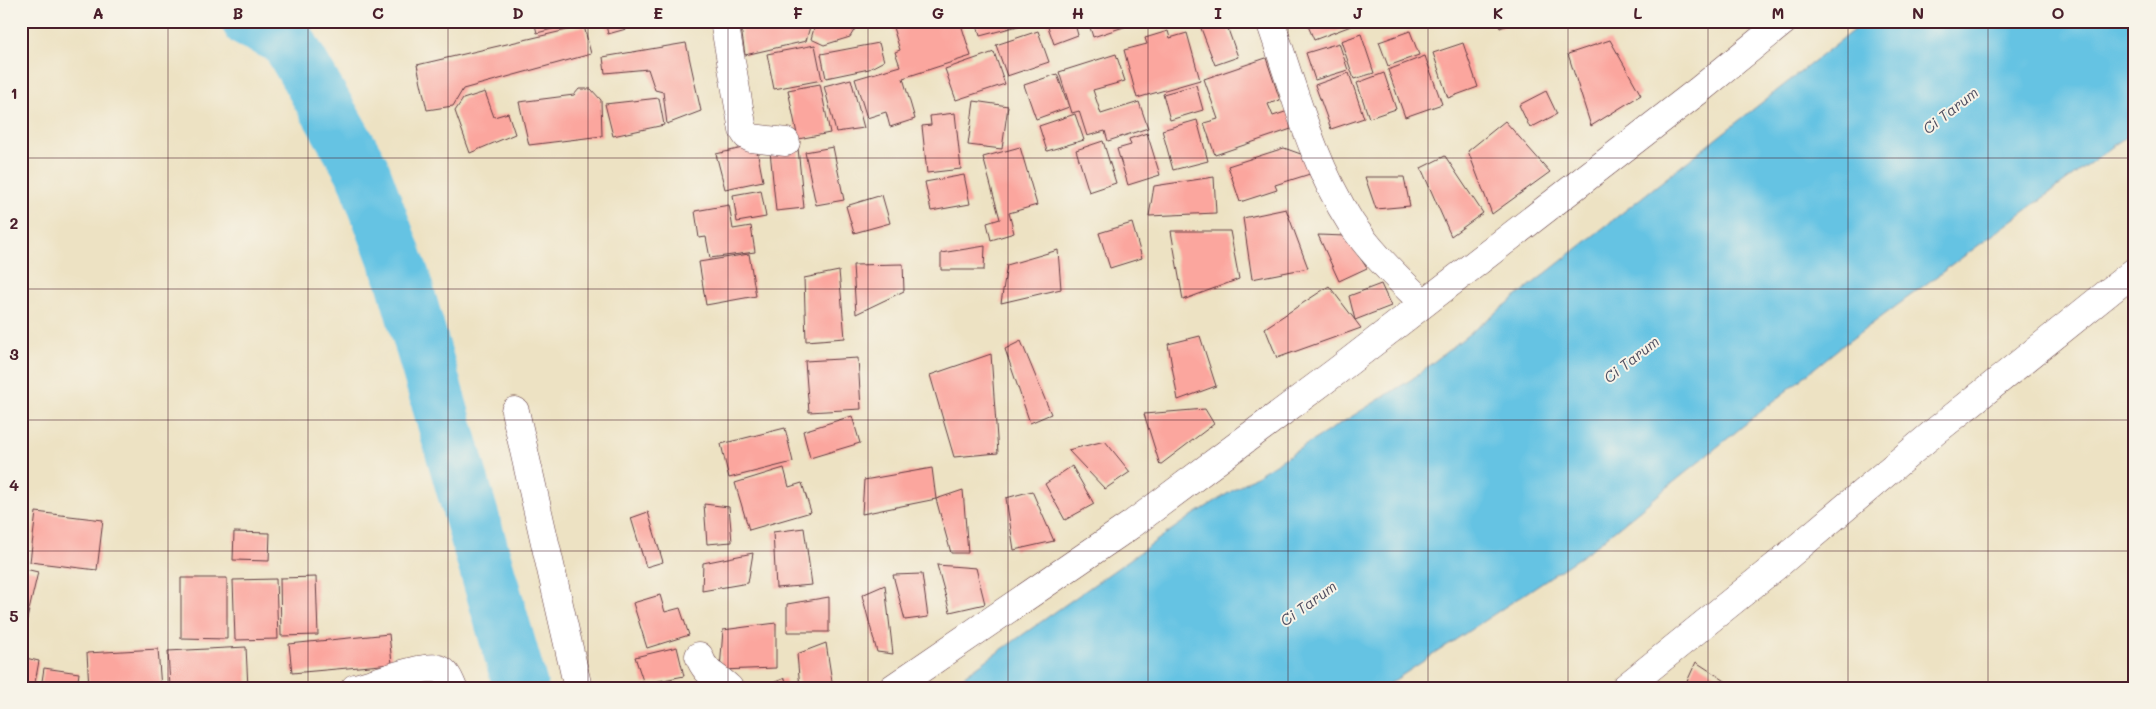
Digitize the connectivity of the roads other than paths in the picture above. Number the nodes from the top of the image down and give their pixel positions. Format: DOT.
graph roads {
  1 [pos="724,21"];
  2 [pos="1270,21"];
  3 [pos="1784,21"];
  4 [pos="786,142"];
  5 [pos="2135,271"];
  6 [pos="1423,303"];
  7 [pos="514,411"];
  8 [pos="699,656"];
  9 [pos="355,688"];
  10 [pos="453,688"];
  11 [pos="578,688"];
  12 [pos="729,688"];
  13 [pos="893,688"];
  14 [pos="1625,688"];
  1 -- 4 [label="street"];
  2 -- 6 [label="street"];
  3 -- 6 [label="street"];
  5 -- 14 [label="street"];
  6 -- 13 [label="street"];
  7 -- 11 [label="street"];
  8 -- 12 [label="street"];
  9 -- 10 [label="street"];
}
